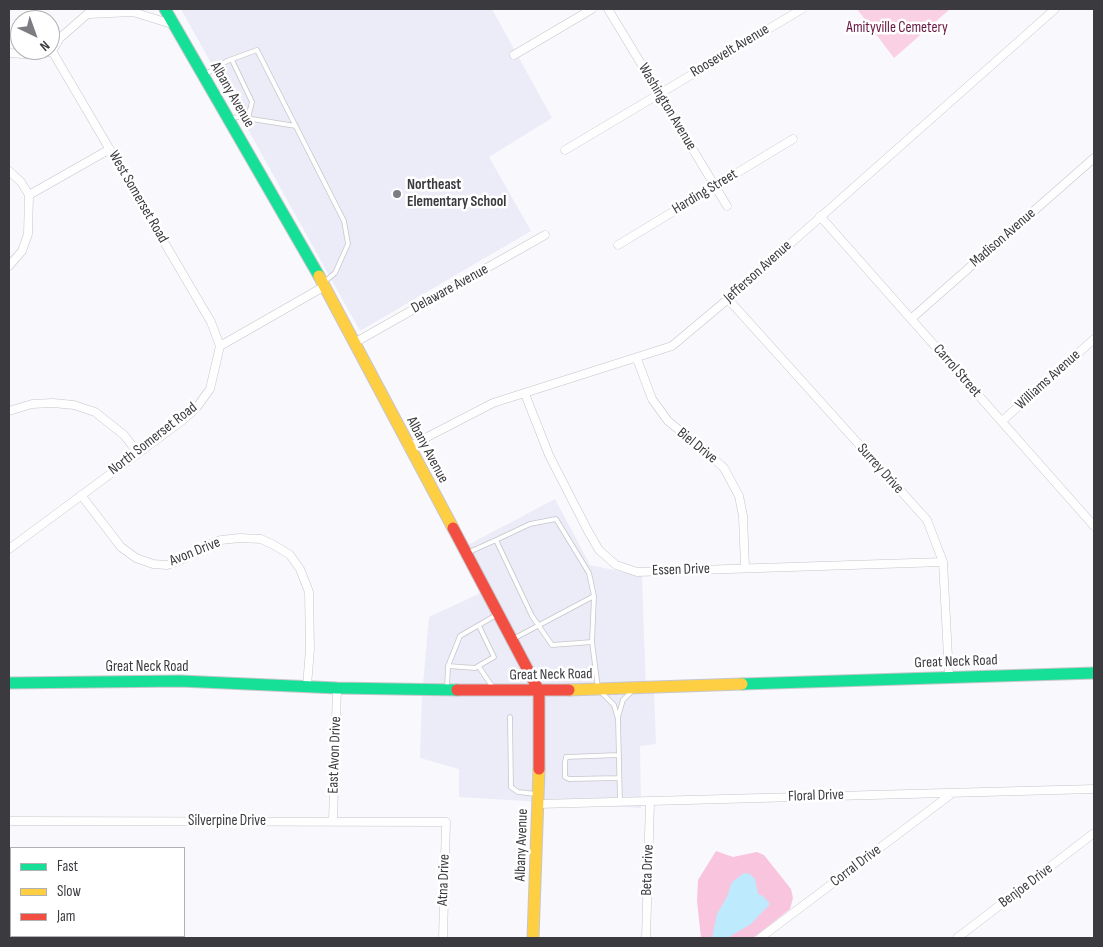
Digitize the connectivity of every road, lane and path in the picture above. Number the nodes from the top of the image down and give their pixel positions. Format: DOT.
graph roads {
  1 [pos="165,9"];
  2 [pos="592,9"];
  3 [pos="608,9"];
  4 [pos="802,9"];
  5 [pos="1055,9"];
  6 [pos="91,11"];
  7 [pos="175,25"];
  8 [pos="60,38"];
  9 [pos="514,55"];
  10 [pos="57,60"];
  11 [pos="232,60"];
  12 [pos="204,76"];
  13 [pos="659,94"];
  14 [pos="228,118"];
  15 [pos="248,118"];
  16 [pos="296,126"];
  17 [pos="793,139"];
  18 [pos="110,149"];
  19 [pos="565,150"];
  20 [pos="1094,158"];
  21 [pos="9,170"];
  22 [pos="715,186"];
  23 [pos="29,195"];
  24 [pos="727,206"];
  25 [pos="820,216"];
  26 [pos="545,235"];
  27 [pos="618,245"];
  28 [pos="9,266"];
  29 [pos="324,284"];
  30 [pos="728,299"];
  31 [pos="912,318"];
  32 [pos="1094,339"];
  33 [pos="354,342"];
  34 [pos="220,346"];
  35 [pos="636,359"];
  36 [pos="525,394"];
  37 [pos="9,411"];
  38 [pos="1002,421"];
  39 [pos="408,447"];
  40 [pos="137,452"];
  41 [pos="81,495"];
  42 [pos="1093,522"];
  43 [pos="496,540"];
  44 [pos="9,549"];
  45 [pos="465,553"];
  46 [pos="943,562"];
  47 [pos="745,568"];
  48 [pos="594,596"];
  49 [pos="498,614"];
  50 [pos="538,625"];
  51 [pos="479,626"];
  52 [pos="511,640"];
  53 [pos="592,642"];
  54 [pos="448,666"];
  55 [pos="478,666"];
  56 [pos="1094,673"];
  57 [pos="949,676"];
  58 [pos="9,683"];
  59 [pos="307,686"];
  60 [pos="337,688"];
  61 [pos="635,688"];
  62 [pos="447,690"];
  63 [pos="495,690"];
  64 [pos="598,690"];
  65 [pos="538,691"];
  66 [pos="510,717"];
  67 [pos="618,719"];
  68 [pos="619,755"];
  69 [pos="620,778"];
  70 [pos="1094,789"];
  71 [pos="951,794"];
  72 [pos="538,799"];
  73 [pos="650,802"];
  74 [pos="620,803"];
  75 [pos="9,821"];
  76 [pos="333,821"];
  77 [pos="446,822"];
  78 [pos="1094,834"];
  79 [pos="443,938"];
  80 [pos="533,938"];
  81 [pos="646,938"];
  82 [pos="760,938"];
  83 [pos="957,938"];
  1 -- 7 [label="main road, Albany Avenue"];
  2 -- 9 [label="street"];
  3 -- 13 [label="street, Washington Avenue"];
  4 -- 13 [label="street, Roosevelt Avenue"];
  5 -- 25 [label="street, Jefferson Avenue"];
  6 -- 7 [label="street"];
  6 -- 8 [label="street"];
  7 -- 12 [label="main road, Albany Avenue"];
  10 -- 18 [label="street, West Somerset Road"];
  11 -- 12 [label="lane"];
  11 -- 15 [label="lane"];
  11 -- 16 [label="lane"];
  12 -- 14 [label="main road, Albany Avenue"];
  13 -- 19 [label="street, Roosevelt Avenue"];
  13 -- 22 [label="street, Washington Avenue"];
  14 -- 15 [label="lane"];
  14 -- 29 [label="main road, Albany Avenue"];
  15 -- 16 [label="lane"];
  16 -- 29 [label="lane"];
  17 -- 22 [label="street, Harding Street"];
  18 -- 23 [label="street"];
  18 -- 34 [label="street, West Somerset Road"];
  20 -- 31 [label="street, Madison Avenue"];
  21 -- 23 [label="street"];
  22 -- 24 [label="street, Washington Avenue"];
  22 -- 27 [label="street, Harding Street"];
  23 -- 28 [label="street"];
  25 -- 30 [label="street, Jefferson Avenue"];
  25 -- 31 [label="street, Carrol Street"];
  26 -- 33 [label="street, Delaware Avenue"];
  29 -- 33 [label="main road, Albany Avenue"];
  29 -- 34 [label="street"];
  30 -- 35 [label="street, Jefferson Avenue"];
  30 -- 46 [label="street, Surrey Drive"];
  31 -- 38 [label="street, Carrol Street"];
  32 -- 38 [label="street, Williams Avenue"];
  33 -- 39 [label="main road, Albany Avenue"];
  34 -- 40 [label="street, North Somerset Road"];
  35 -- 36 [label="street, Jefferson Avenue"];
  35 -- 47 [label="street, Biel Drive"];
  36 -- 39 [label="street, Jefferson Avenue"];
  36 -- 47 [label="street, Essen Drive"];
  37 -- 40 [label="street"];
  38 -- 42 [label="street, Carrol Street"];
  39 -- 45 [label="main road, Albany Avenue"];
  40 -- 41 [label="street, North Somerset Road"];
  41 -- 44 [label="street, North Somerset Road"];
  41 -- 59 [label="street, Avon Drive"];
  43 -- 45 [label="lane"];
  43 -- 48 [label="lane"];
  43 -- 50 [label="lane"];
  45 -- 49 [label="main road, Albany Avenue"];
  46 -- 47 [label="street, Essen Drive"];
  46 -- 57 [label="street, Surrey Drive"];
  48 -- 50 [label="lane"];
  48 -- 53 [label="lane"];
  49 -- 51 [label="lane"];
  49 -- 52 [label="main road, Albany Avenue"];
  50 -- 52 [label="lane"];
  50 -- 53 [label="lane"];
  51 -- 54 [label="lane"];
  51 -- 55 [label="lane"];
  52 -- 65 [label="main road, Albany Avenue"];
  53 -- 64 [label="lane"];
  54 -- 55 [label="lane"];
  54 -- 62 [label="lane"];
  55 -- 63 [label="lane"];
  56 -- 57 [label="main road, Great Neck Road"];
  57 -- 61 [label="main road, Great Neck Road"];
  58 -- 59 [label="main road, Great Neck Road"];
  59 -- 60 [label="main road, Great Neck Road"];
  60 -- 62 [label="main road, Great Neck Road"];
  60 -- 76 [label="street, East Avon Drive"];
  61 -- 64 [label="main road, Great Neck Road"];
  61 -- 67 [label="lane"];
  62 -- 63 [label="main road, Great Neck Road"];
  63 -- 65 [label="main road, Great Neck Road"];
  64 -- 65 [label="main road, Great Neck Road"];
  64 -- 67 [label="lane"];
  65 -- 72 [label="main road, Albany Avenue"];
  66 -- 72 [label="lane"];
  67 -- 68 [label="lane"];
  68 -- 69 [label="lane"];
  68 -- 69 [label="lane"];
  69 -- 74 [label="lane"];
  70 -- 71 [label="street, Floral Drive"];
  71 -- 73 [label="street, Floral Drive"];
  71 -- 82 [label="street, Corral Drive"];
  72 -- 74 [label="street, Floral Drive"];
  72 -- 80 [label="main road, Albany Avenue"];
  73 -- 74 [label="street, Floral Drive"];
  73 -- 81 [label="street, Beta Drive"];
  75 -- 76 [label="street, Silverpine Drive"];
  76 -- 77 [label="street, Silverpine Drive"];
  77 -- 79 [label="street, Atna Drive"];
  78 -- 83 [label="street, Benjoe Drive"];
}
